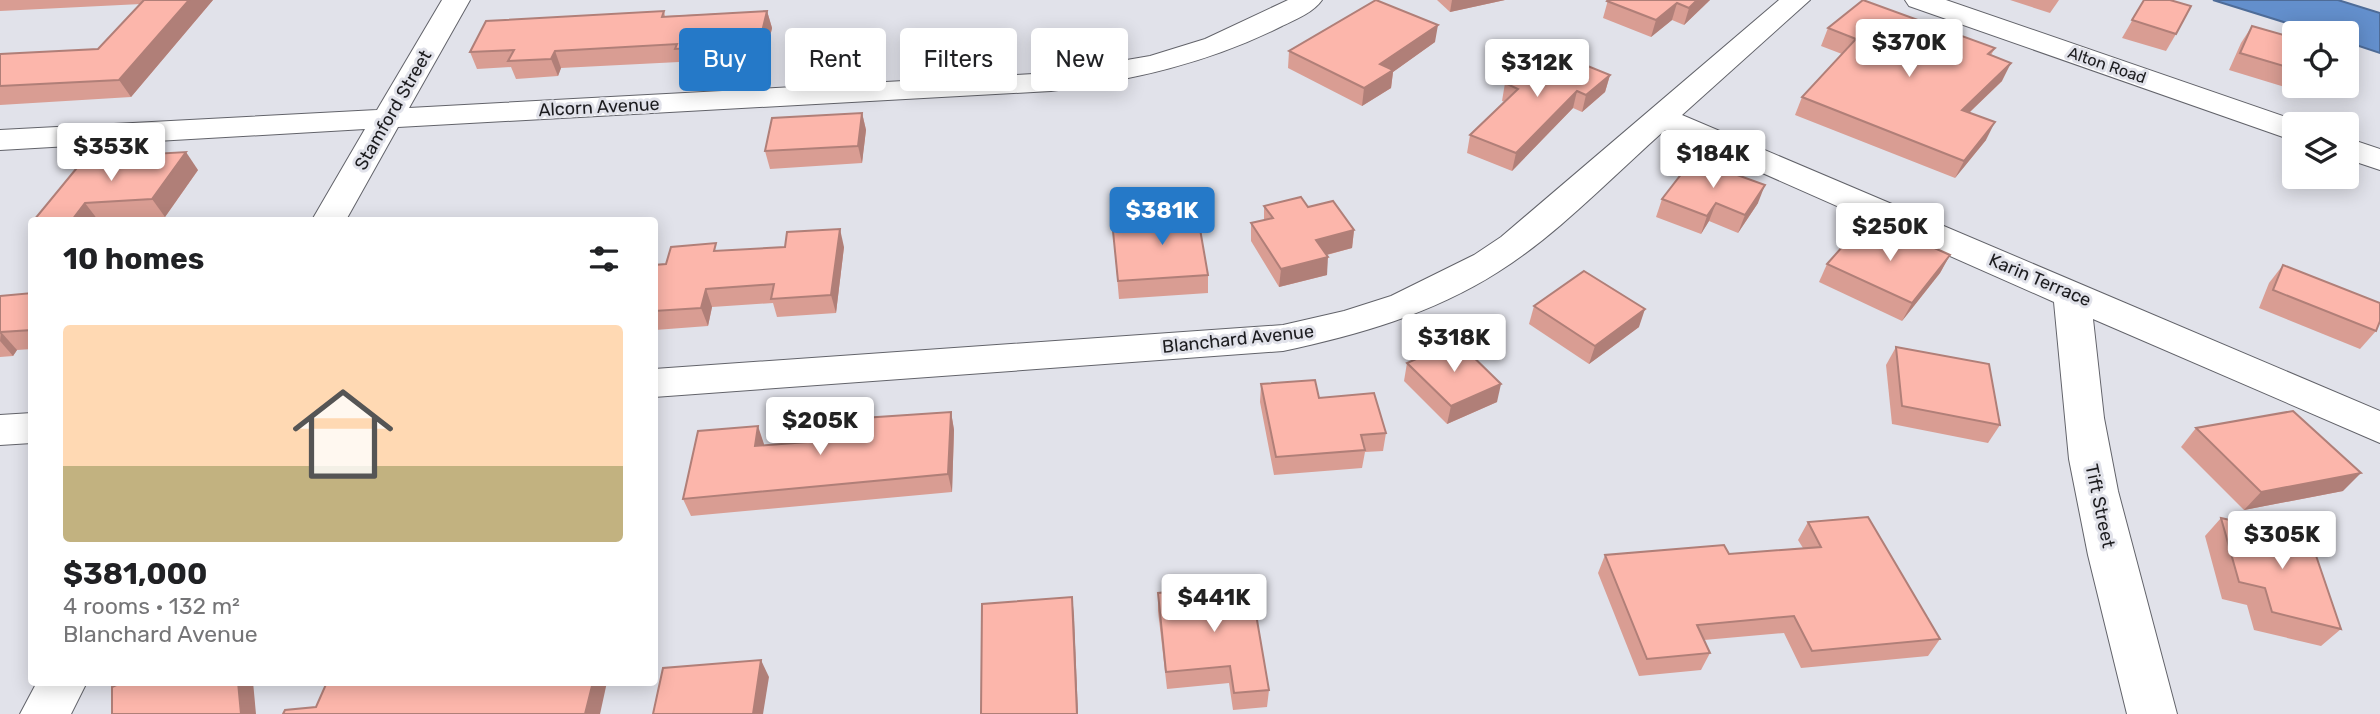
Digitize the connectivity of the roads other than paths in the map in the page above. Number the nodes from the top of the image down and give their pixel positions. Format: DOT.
graph roads {
  1 [pos="456,0"];
  2 [pos="1308,0"];
  3 [pos="1796,0"];
  4 [pos="1919,0"];
  5 [pos="1661,117"];
  6 [pos="388,119"];
  7 [pos="2282,126"];
  8 [pos="0,140"];
  9 [pos="2359,152"];
  10 [pos="2380,160"];
  11 [pos="331,217"];
  12 [pos="2072,293"];
  13 [pos="658,383"];
  14 [pos="28,428"];
  15 [pos="2380,428"];
  16 [pos="0,430"];
  17 [pos="61,686"];
  18 [pos="45,714"];
  19 [pos="2152,714"];
  1 -- 6 [label="street, Stamford Street"];
  2 -- 6 [label="street, Alcorn Avenue"];
  3 -- 5 [label="street, Blanchard Avenue"];
  4 -- 7 [label="street, Alton Road"];
  5 -- 12 [label="street, Karin Terrace"];
  5 -- 13 [label="street, Blanchard Avenue"];
  6 -- 8 [label="street, Alcorn Avenue"];
  6 -- 11 [label="street, Stamford Street"];
  9 -- 10 [label="street"];
  12 -- 15 [label="street, Karin Terrace"];
  12 -- 19 [label="street, Tift Street"];
  14 -- 16 [label="street"];
  17 -- 18 [label="street"];
}
